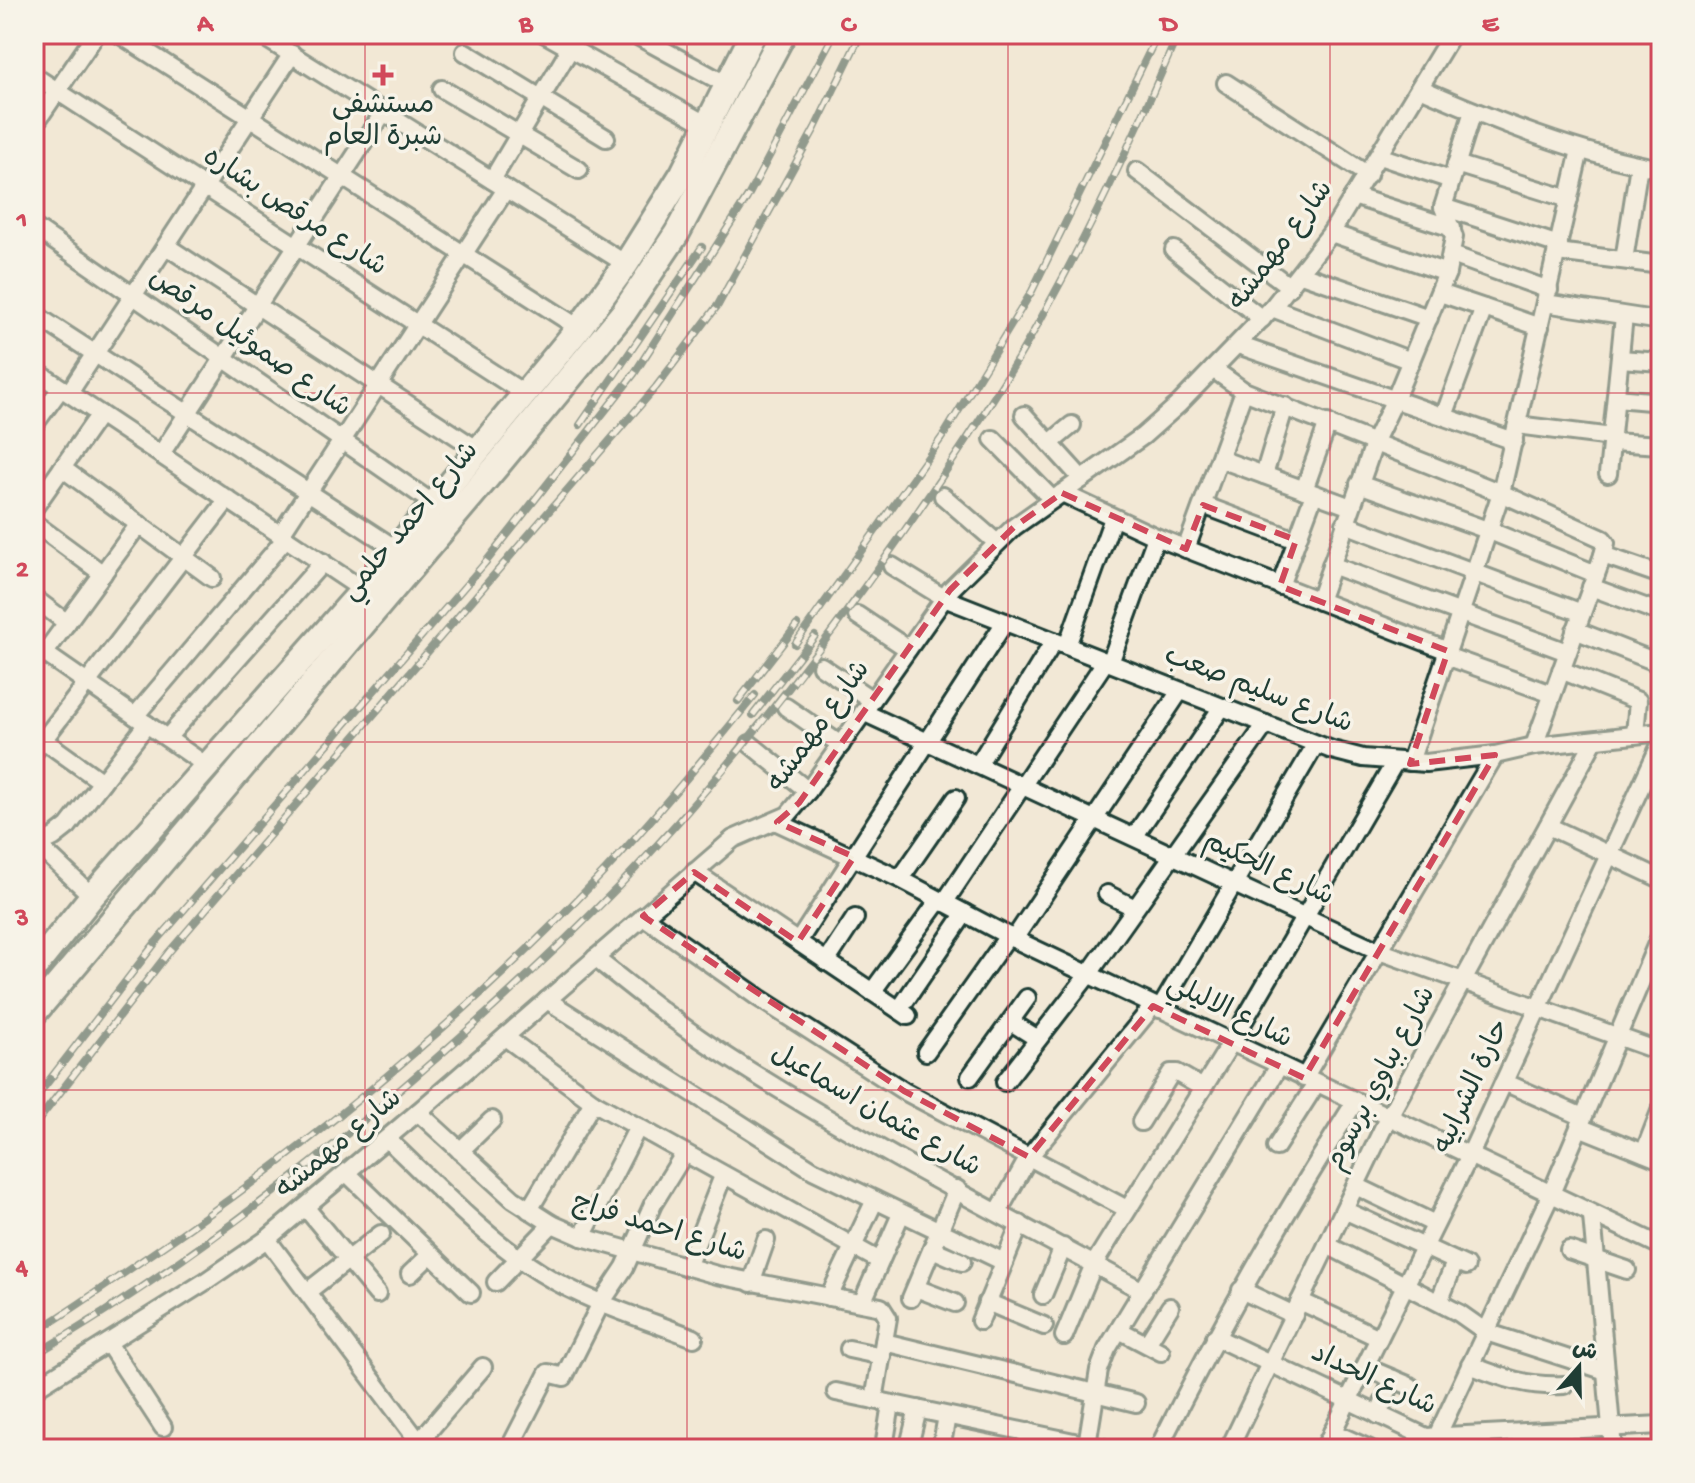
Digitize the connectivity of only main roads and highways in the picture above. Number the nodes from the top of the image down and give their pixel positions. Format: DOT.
graph roads {
  1 [pos="753,34"];
  2 [pos="783,34"];
  3 [pos="34,968"];
  4 [pos="34,1013"];
  1 -- 3 [label="main road, شارع احمد حلمي"];
  2 -- 4 [label="main road, شارع احمد حلمي"];
}
